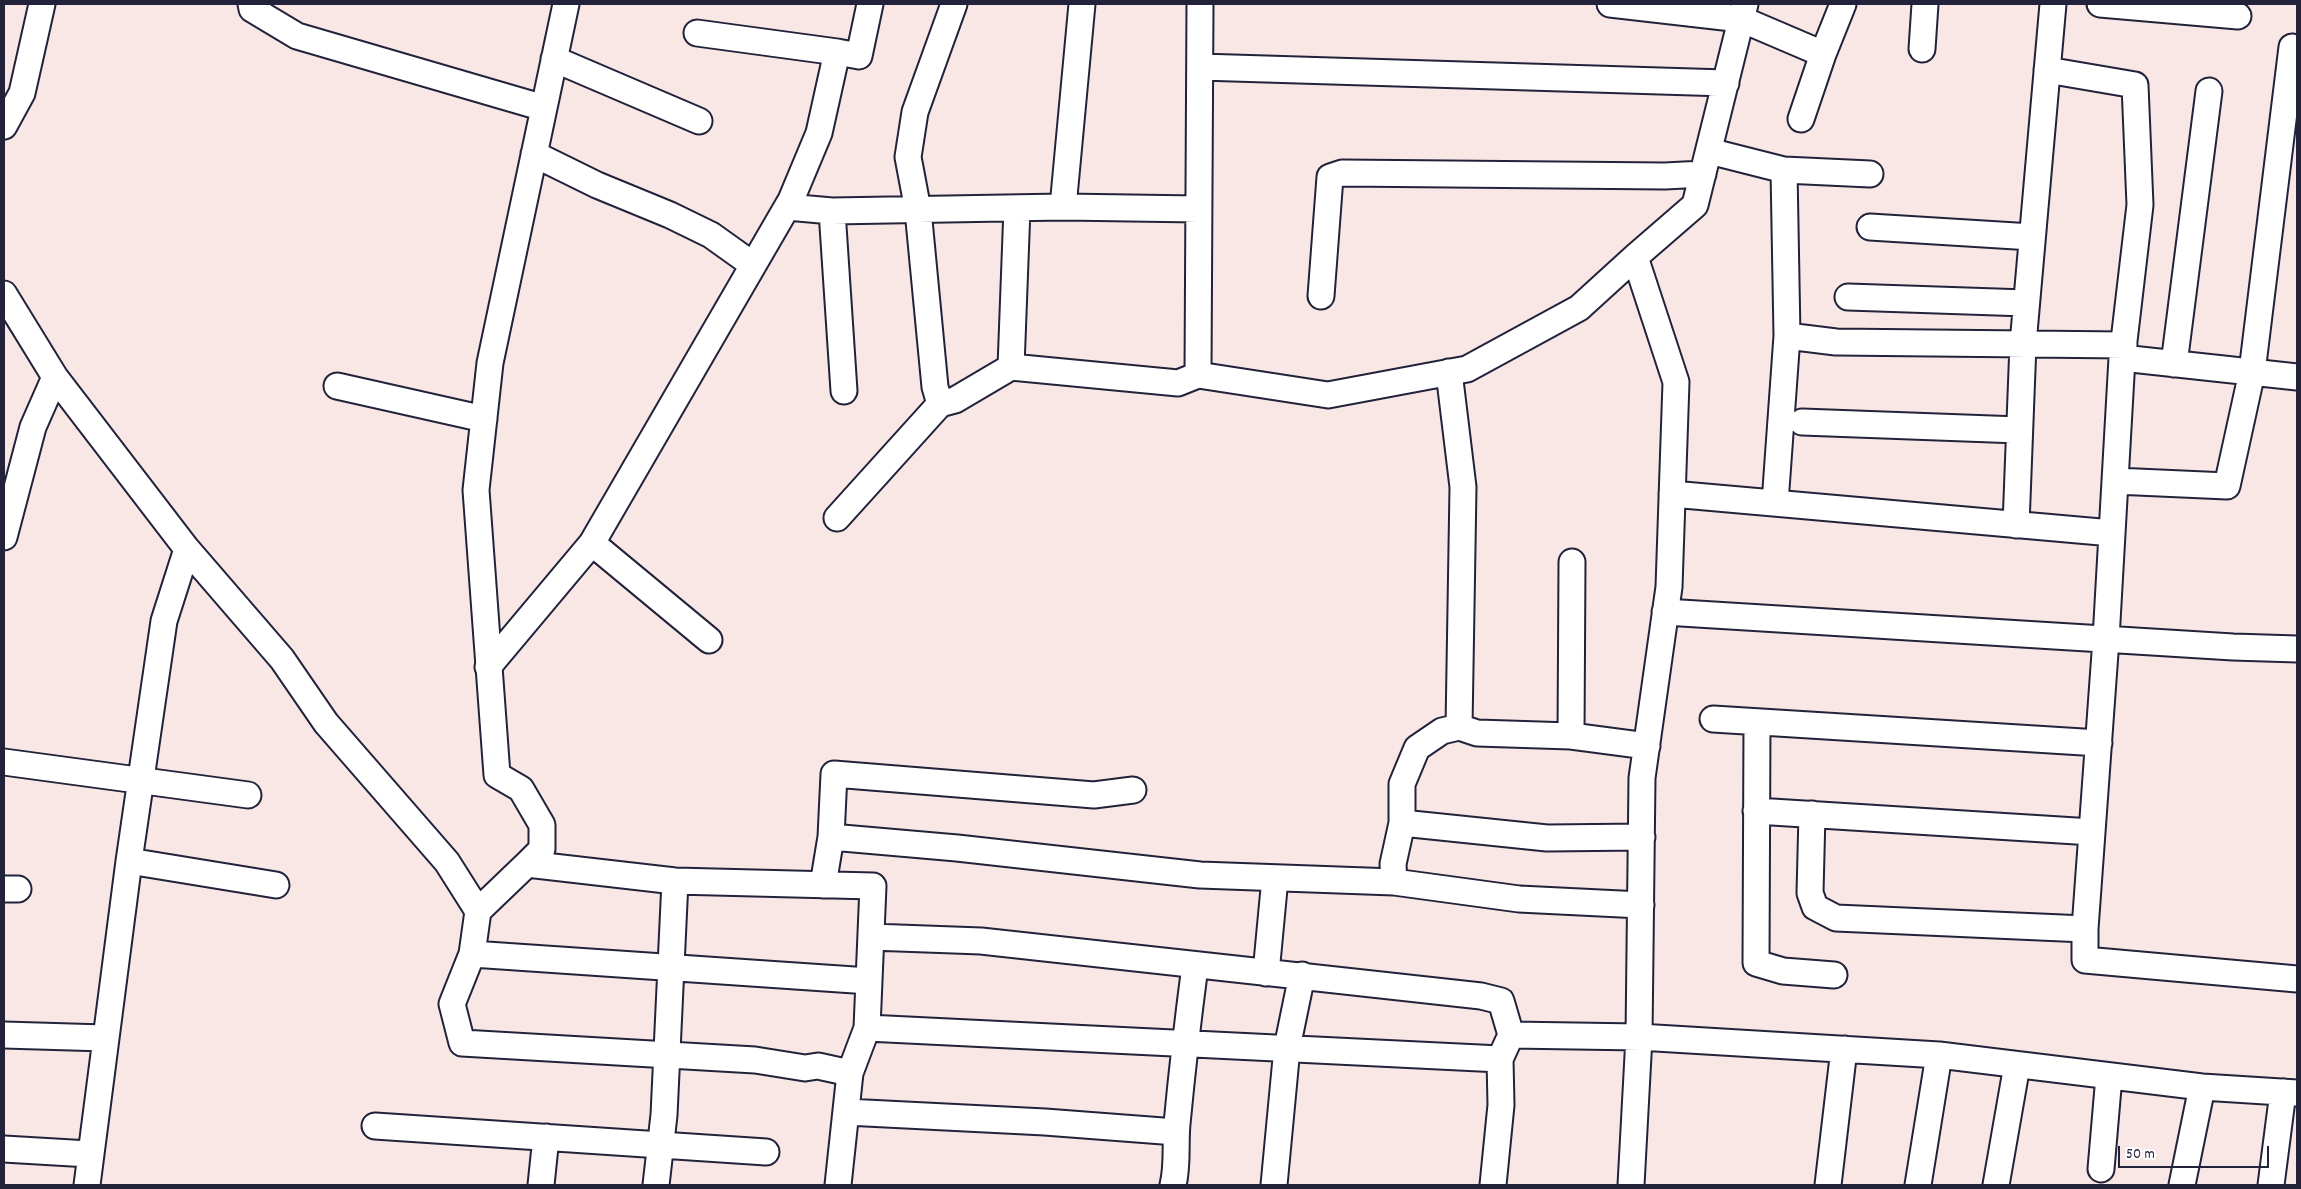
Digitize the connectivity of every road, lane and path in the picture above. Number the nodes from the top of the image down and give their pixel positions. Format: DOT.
graph roads {
  1 [pos="42,4"];
  2 [pos="251,4"];
  3 [pos="566,4"];
  4 [pos="870,4"];
  5 [pos="954,4"];
  6 [pos="1082,4"];
  7 [pos="1200,4"];
  8 [pos="1610,4"];
  9 [pos="1842,4"];
  10 [pos="1925,4"];
  11 [pos="2053,4"];
  12 [pos="2100,4"];
  13 [pos="1743,12"];
  14 [pos="2238,16"];
  15 [pos="697,33"];
  16 [pos="2292,47"];
  17 [pos="1922,48"];
  18 [pos="837,52"];
  19 [pos="1823,54"];
  20 [pos="554,58"];
  21 [pos="1200,66"];
  22 [pos="2047,70"];
  23 [pos="1726,83"];
  24 [pos="2209,91"];
  25 [pos="544,108"];
  26 [pos="1801,119"];
  27 [pos="699,121"];
  28 [pos="4,126"];
  29 [pos="534,154"];
  30 [pos="1706,162"];
  31 [pos="1784,170"];
  32 [pos="1870,174"];
  33 [pos="787,207"];
  34 [pos="1063,207"];
  35 [pos="1017,208"];
  36 [pos="1198,209"];
  37 [pos="918,210"];
  38 [pos="832,211"];
  39 [pos="1870,227"];
  40 [pos="2032,237"];
  41 [pos="1635,257"];
  42 [pos="752,265"];
  43 [pos="4,294"];
  44 [pos="1321,296"];
  45 [pos="1848,297"];
  46 [pos="2026,304"];
  47 [pos="1787,336"];
  48 [pos="2023,344"];
  49 [pos="2123,351"];
  50 [pos="2174,364"];
  51 [pos="1011,367"];
  52 [pos="1449,372"];
  53 [pos="2252,372"];
  54 [pos="1198,375"];
  55 [pos="55,377"];
  56 [pos="2297,378"];
  57 [pos="337,386"];
  58 [pos="844,391"];
  59 [pos="940,404"];
  60 [pos="484,419"];
  61 [pos="1802,422"];
  62 [pos="2019,430"];
  63 [pos="2115,481"];
  64 [pos="1672,494"];
  65 [pos="1775,503"];
  66 [pos="837,518"];
  67 [pos="2016,525"];
  68 [pos="2112,533"];
  69 [pos="4,537"];
  70 [pos="592,544"];
  71 [pos="186,549"];
  72 [pos="1572,562"];
  73 [pos="1665,612"];
  74 [pos="2106,639"];
  75 [pos="710,640"];
  76 [pos="2297,649"];
  77 [pos="488,667"];
  78 [pos="1713,719"];
  79 [pos="1756,722"];
  80 [pos="1460,727"];
  81 [pos="1571,736"];
  82 [pos="2098,743"];
  83 [pos="1647,746"];
  84 [pos="4,762"];
  85 [pos="140,780"];
  86 [pos="1133,790"];
  87 [pos="248,796"];
  88 [pos="1756,811"];
  89 [pos="1812,814"];
  90 [pos="1402,823"];
  91 [pos="2092,832"];
  92 [pos="831,837"];
  93 [pos="1642,837"];
  94 [pos="129,861"];
  95 [pos="527,864"];
  96 [pos="1275,878"];
  97 [pos="675,881"];
  98 [pos="1394,882"];
  99 [pos="276,885"];
  100 [pos="823,885"];
  101 [pos="1641,905"];
  102 [pos="478,911"];
  103 [pos="2085,929"];
  104 [pos="870,937"];
  105 [pos="472,954"];
  106 [pos="1196,966"];
  107 [pos="671,968"];
  108 [pos="1266,973"];
  109 [pos="1834,975"];
  110 [pos="1302,976"];
  111 [pos="2297,979"];
  112 [pos="869,981"];
  113 [pos="867,1028"];
  114 [pos="1511,1035"];
  115 [pos="4,1036"];
  116 [pos="1640,1037"];
  117 [pos="105,1038"];
  118 [pos="1184,1044"];
  119 [pos="1287,1048"];
  120 [pos="1844,1049"];
  121 [pos="667,1055"];
  122 [pos="1939,1055"];
  123 [pos="1500,1059"];
  124 [pos="2017,1064"];
  125 [pos="850,1073"];
  126 [pos="2109,1076"];
  127 [pos="2202,1087"];
  128 [pos="2290,1093"];
  129 [pos="846,1112"];
  130 [pos="375,1126"];
  131 [pos="1176,1132"];
  132 [pos="546,1137"];
  133 [pos="661,1146"];
  134 [pos="4,1149"];
  135 [pos="766,1152"];
  136 [pos="89,1154"];
  137 [pos="2101,1168"];
  138 [pos="87,1185"];
  139 [pos="541,1185"];
  140 [pos="656,1185"];
  141 [pos="838,1185"];
  142 [pos="1173,1185"];
  143 [pos="1274,1185"];
  144 [pos="1493,1185"];
  145 [pos="1631,1185"];
  146 [pos="1828,1185"];
  147 [pos="1918,1185"];
  148 [pos="1996,1185"];
  149 [pos="2182,1185"];
  150 [pos="2271,1185"];
  1 -- 28 [label="street"];
  2 -- 25 [label="street"];
  3 -- 20 [label="street"];
  4 -- 18 [label="street"];
  5 -- 37 [label="street"];
  6 -- 34 [label="street"];
  7 -- 21 [label="street"];
  8 -- 13 [label="street"];
  9 -- 19 [label="street"];
  10 -- 17 [label="street"];
  11 -- 22 [label="street"];
  12 -- 14 [label="street"];
  13 -- 19 [label="street"];
  13 -- 23 [label="street"];
  15 -- 18 [label="street"];
  16 -- 53 [label="street"];
  18 -- 33 [label="street"];
  19 -- 26 [label="street"];
  20 -- 25 [label="street"];
  20 -- 27 [label="street"];
  21 -- 23 [label="street"];
  21 -- 36 [label="street"];
  22 -- 40 [label="street"];
  22 -- 49 [label="street"];
  23 -- 30 [label="street"];
  24 -- 50 [label="street"];
  25 -- 29 [label="street"];
  29 -- 42 [label="street"];
  29 -- 60 [label="street"];
  30 -- 31 [label="street"];
  30 -- 41 [label="street"];
  30 -- 44 [label="street"];
  31 -- 32 [label="street"];
  31 -- 47 [label="street"];
  33 -- 38 [label="street"];
  33 -- 42 [label="street"];
  34 -- 35 [label="street"];
  34 -- 36 [label="street"];
  35 -- 37 [label="street"];
  35 -- 51 [label="street"];
  36 -- 54 [label="street"];
  37 -- 38 [label="street"];
  37 -- 59 [label="street"];
  38 -- 58 [label="street"];
  39 -- 40 [label="street"];
  40 -- 46 [label="street"];
  41 -- 52 [label="street"];
  41 -- 64 [label="street"];
  42 -- 70 [label="street"];
  43 -- 55 [label="street"];
  45 -- 46 [label="street"];
  46 -- 48 [label="street"];
  47 -- 48 [label="street"];
  47 -- 65 [label="street"];
  48 -- 49 [label="street"];
  48 -- 62 [label="street"];
  49 -- 50 [label="street"];
  49 -- 63 [label="street"];
  50 -- 53 [label="street"];
  51 -- 54 [label="street"];
  51 -- 59 [label="street"];
  52 -- 54 [label="street"];
  52 -- 80 [label="street"];
  53 -- 56 [label="street"];
  53 -- 63 [label="street"];
  55 -- 69 [label="street"];
  55 -- 71 [label="street"];
  57 -- 60 [label="street"];
  59 -- 66 [label="street"];
  60 -- 77 [label="street"];
  61 -- 62 [label="street"];
  62 -- 67 [label="street"];
  63 -- 68 [label="street"];
  64 -- 65 [label="street"];
  64 -- 73 [label="street"];
  65 -- 67 [label="street"];
  67 -- 68 [label="street"];
  68 -- 74 [label="street"];
  70 -- 75 [label="street"];
  70 -- 77 [label="street"];
  71 -- 85 [label="street"];
  71 -- 102 [label="street"];
  72 -- 81 [label="street"];
  73 -- 74 [label="street"];
  73 -- 83 [label="street"];
  74 -- 76 [label="street"];
  74 -- 82 [label="street"];
  77 -- 95 [label="street"];
  78 -- 79 [label="street"];
  79 -- 82 [label="street"];
  79 -- 88 [label="street"];
  80 -- 81 [label="street"];
  80 -- 90 [label="street"];
  81 -- 83 [label="street"];
  82 -- 91 [label="street"];
  83 -- 93 [label="street"];
  84 -- 85 [label="street"];
  85 -- 87 [label="street"];
  85 -- 94 [label="street"];
  86 -- 92 [label="street"];
  88 -- 89 [label="street"];
  88 -- 109 [label="street"];
  89 -- 91 [label="street"];
  89 -- 103 [label="street"];
  90 -- 93 [label="street"];
  90 -- 98 [label="street"];
  91 -- 103 [label="street"];
  92 -- 96 [label="street"];
  92 -- 100 [label="street"];
  93 -- 101 [label="street"];
  94 -- 99 [label="street"];
  94 -- 117 [label="street"];
  95 -- 97 [label="street"];
  95 -- 102 [label="street"];
  96 -- 98 [label="street"];
  96 -- 108 [label="street"];
  97 -- 100 [label="street"];
  97 -- 107 [label="street"];
  98 -- 101 [label="street"];
  100 -- 104 [label="street"];
  101 -- 116 [label="street"];
  102 -- 105 [label="street"];
  103 -- 111 [label="street"];
  104 -- 106 [label="street"];
  104 -- 112 [label="street"];
  105 -- 107 [label="street"];
  105 -- 121 [label="street"];
  106 -- 108 [label="street"];
  106 -- 118 [label="street"];
  107 -- 112 [label="street"];
  107 -- 121 [label="street"];
  108 -- 110 [label="street"];
  110 -- 114 [label="street"];
  110 -- 119 [label="street"];
  112 -- 113 [label="street"];
  113 -- 118 [label="street"];
  113 -- 125 [label="street"];
  114 -- 116 [label="street"];
  114 -- 123 [label="street"];
  115 -- 117 [label="street"];
  116 -- 120 [label="street"];
  116 -- 145 [label="street"];
  117 -- 136 [label="street"];
  118 -- 119 [label="street"];
  118 -- 131 [label="street"];
  119 -- 123 [label="street"];
  119 -- 143 [label="street"];
  120 -- 122 [label="street"];
  120 -- 146 [label="street"];
  121 -- 125 [label="street"];
  121 -- 133 [label="street"];
  122 -- 124 [label="street"];
  122 -- 147 [label="street"];
  123 -- 144 [label="street"];
  124 -- 126 [label="street"];
  124 -- 148 [label="street"];
  125 -- 129 [label="street"];
  126 -- 127 [label="street"];
  126 -- 137 [label="street"];
  127 -- 128 [label="street"];
  127 -- 149 [label="street"];
  128 -- 150 [label="street"];
  129 -- 131 [label="street"];
  129 -- 141 [label="street"];
  130 -- 132 [label="street"];
  131 -- 142 [label="street"];
  132 -- 133 [label="street"];
  132 -- 139 [label="street"];
  133 -- 135 [label="street"];
  133 -- 140 [label="street"];
  134 -- 136 [label="street"];
  136 -- 138 [label="street"];
}
